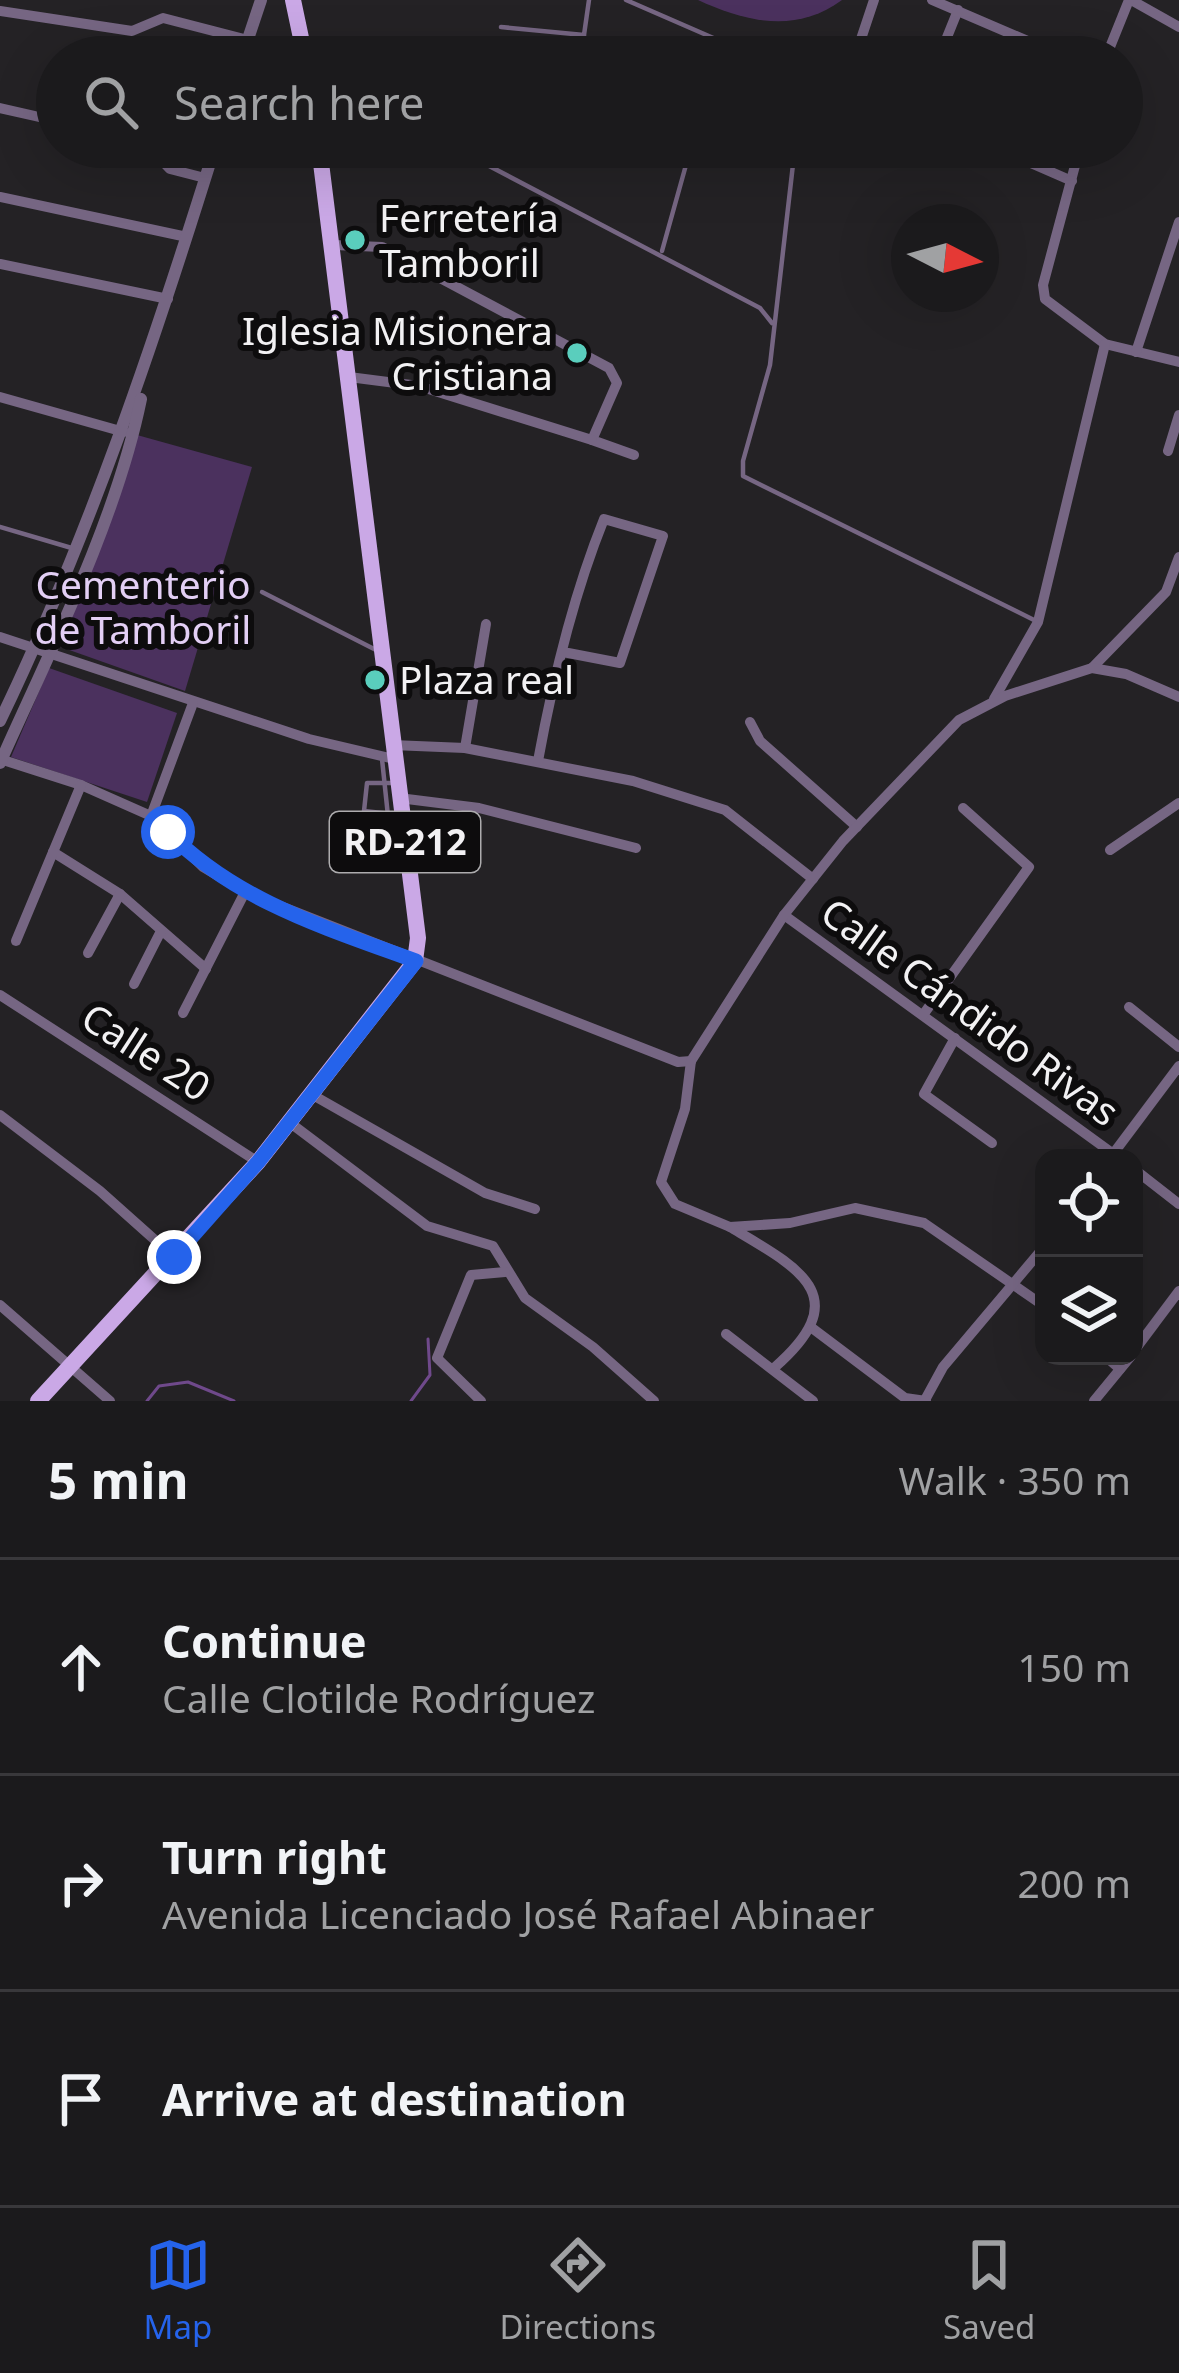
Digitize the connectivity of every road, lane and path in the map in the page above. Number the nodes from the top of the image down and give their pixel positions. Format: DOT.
graph roads {
  1 [pos="261,0"];
  2 [pos="293,0"];
  3 [pos="589,0"];
  4 [pos="626,0"];
  5 [pos="874,0"];
  6 [pos="932,0"];
  7 [pos="1130,0"];
  8 [pos="958,10"];
  9 [pos="0,11"];
  10 [pos="501,27"];
  11 [pos="1179,27"];
  12 [pos="584,35"];
  13 [pos="233,36"];
  14 [pos="249,36"];
  15 [pos="301,36"];
  16 [pos="713,36"];
  17 [pos="862,36"];
  18 [pos="947,36"];
  19 [pos="1017,36"];
  20 [pos="1115,36"];
  21 [pos="0,108"];
  22 [pos="36,116"];
  23 [pos="169,168"];
  24 [pos="208,168"];
  25 [pos="322,168"];
  26 [pos="494,168"];
  27 [pos="685,168"];
  28 [pos="793,168"];
  29 [pos="1042,168"];
  30 [pos="1075,168"];
  31 [pos="205,178"];
  32 [pos="1072,181"];
  33 [pos="0,197"];
  34 [pos="1179,222"];
  35 [pos="187,237"];
  36 [pos="334,245"];
  37 [pos="661,254"];
  38 [pos="0,265"];
  39 [pos="168,299"];
  40 [pos="774,325"];
  41 [pos="1105,344"];
  42 [pos="1136,352"];
  43 [pos="1179,362"];
  44 [pos="349,377"];
  45 [pos="0,398"];
  46 [pos="1179,415"];
  47 [pos="128,433"];
  48 [pos="592,440"];
  49 [pos="1168,452"];
  50 [pos="634,455"];
  51 [pos="0,527"];
  52 [pos="75,549"];
  53 [pos="1179,557"];
  54 [pos="262,592"];
  55 [pos="1038,622"];
  56 [pos="486,624"];
  57 [pos="0,638"];
  58 [pos="41,652"];
  59 [pos="563,652"];
  60 [pos="381,653"];
  61 [pos="1092,668"];
  62 [pos="1179,697"];
  63 [pos="993,702"];
  64 [pos="193,703"];
  65 [pos="0,721"];
  66 [pos="750,722"];
  67 [pos="465,748"];
  68 [pos="389,754"];
  69 [pos="0,761"];
  70 [pos="538,761"];
  71 [pos="81,785"];
  72 [pos="394,799"];
  73 [pos="1179,803"];
  74 [pos="963,808"];
  75 [pos="151,816"];
  76 [pos="857,826"];
  77 [pos="636,848"];
  78 [pos="1111,850"];
  79 [pos="53,852"];
  80 [pos="813,879"];
  81 [pos="245,892"];
  82 [pos="120,894"];
  83 [pos="784,915"];
  84 [pos="160,931"];
  85 [pos="16,941"];
  86 [pos="88,953"];
  87 [pos="416,961"];
  88 [pos="206,969"];
  89 [pos="134,984"];
  90 [pos="0,995"];
  91 [pos="1129,1007"];
  92 [pos="183,1013"];
  93 [pos="923,1015"];
  94 [pos="955,1038"];
  95 [pos="1179,1047"];
  96 [pos="691,1061"];
  97 [pos="1179,1066"];
  98 [pos="311,1094"];
  99 [pos="0,1115"];
  100 [pos="290,1122"];
  101 [pos="992,1143"];
  102 [pos="1103,1149"];
  103 [pos="1120,1149"];
  104 [pos="258,1162"];
  105 [pos="1143,1176"];
  106 [pos="1179,1204"];
  107 [pos="535,1209"];
  108 [pos="730,1227"];
  109 [pos="174,1257"];
  110 [pos="1036,1257"];
  111 [pos="506,1273"];
  112 [pos="1016,1283"];
  113 [pos="1179,1292"];
  114 [pos="1035,1299"];
  115 [pos="0,1306"];
  116 [pos="812,1328"];
  117 [pos="726,1334"];
  118 [pos="1143,1339"];
  119 [pos="70,1365"];
  120 [pos="1115,1365"];
  121 [pos="1123,1365"];
  122 [pos="774,1368"];
  123 [pos="1120,1369"];
  124 [pos="904,1400"];
  125 [pos="926,1400"];
  126 [pos="38,1401"];
  127 [pos="110,1401"];
  128 [pos="481,1401"];
  129 [pos="654,1401"];
  130 [pos="813,1401"];
  131 [pos="1094,1401"];
  1 -- 14 [label="street"];
  2 -- 15 [label="main road"];
  3 -- 12 [label="lane"];
  4 -- 16 [label="lane"];
  5 -- 17 [label="street"];
  6 -- 8 [label="street"];
  7 -- 11 [label="street"];
  7 -- 20 [label="street"];
  8 -- 18 [label="street"];
  8 -- 19 [label="street"];
  9 -- 13 [label="street"];
  10 -- 12 [label="lane"];
  21 -- 22 [label="street"];
  23 -- 31 [label="street"];
  24 -- 31 [label="street"];
  25 -- 36 [label="main road, RD-212"];
  26 -- 37 [label="lane"];
  27 -- 37 [label="lane"];
  28 -- 40 [label="lane"];
  29 -- 32 [label="street"];
  30 -- 32 [label="street"];
  31 -- 35 [label="street"];
  32 -- 41 [label="street"];
  33 -- 35 [label="street"];
  34 -- 42 [label="street"];
  35 -- 39 [label="street"];
  36 -- 44 [label="main road, RD-212"];
  36 -- 48 [label="street"];
  37 -- 40 [label="lane"];
  38 -- 39 [label="street"];
  39 -- 47 [label="street"];
  40 -- 55 [label="lane"];
  41 -- 42 [label="street"];
  41 -- 55 [label="street"];
  42 -- 43 [label="street"];
  44 -- 48 [label="street"];
  44 -- 60 [label="main road, RD-212"];
  45 -- 47 [label="street"];
  46 -- 49 [label="street"];
  47 -- 52 [label="street"];
  47 -- 58 [label="street"];
  48 -- 50 [label="street"];
  51 -- 52 [label="lane"];
  52 -- 58 [label="street"];
  53 -- 61 [label="street"];
  54 -- 60 [label="lane"];
  55 -- 63 [label="street"];
  56 -- 67 [label="street"];
  57 -- 58 [label="street"];
  58 -- 64 [label="street"];
  58 -- 65 [label="street"];
  58 -- 69 [label="street"];
  59 -- 59 [label="street"];
  59 -- 70 [label="street"];
  60 -- 68 [label="main road, RD-212"];
  61 -- 62 [label="street"];
  61 -- 63 [label="street"];
  63 -- 76 [label="street"];
  64 -- 68 [label="street"];
  64 -- 75 [label="street"];
  66 -- 76 [label="street"];
  67 -- 68 [label="street"];
  67 -- 70 [label="street"];
  68 -- 72 [label="main road, RD-212"];
  69 -- 71 [label="street"];
  70 -- 80 [label="street"];
  71 -- 75 [label="street"];
  71 -- 79 [label="street"];
  72 -- 77 [label="street"];
  72 -- 87 [label="main road, RD-212"];
  73 -- 78 [label="street"];
  74 -- 93 [label="street"];
  75 -- 81 [label="street"];
  76 -- 80 [label="street"];
  79 -- 82 [label="street"];
  79 -- 85 [label="street"];
  80 -- 83 [label="street"];
  81 -- 87 [label="street"];
  81 -- 88 [label="street"];
  82 -- 84 [label="street"];
  82 -- 86 [label="street"];
  83 -- 93 [label="street, Calle Cándido Rivas"];
  83 -- 96 [label="street"];
  84 -- 88 [label="street"];
  84 -- 89 [label="street"];
  87 -- 96 [label="street"];
  87 -- 98 [label="main road"];
  88 -- 92 [label="street"];
  90 -- 104 [label="street, Calle 20"];
  91 -- 95 [label="street"];
  93 -- 94 [label="street, Calle Cándido Rivas"];
  94 -- 101 [label="street"];
  94 -- 102 [label="street, Calle Cándido Rivas"];
  96 -- 108 [label="street"];
  97 -- 103 [label="street"];
  98 -- 100 [label="main road"];
  98 -- 107 [label="street"];
  99 -- 109 [label="street"];
  100 -- 104 [label="main road"];
  100 -- 111 [label="street"];
  104 -- 109 [label="main road"];
  105 -- 106 [label="street, Calle Cándido Rivas"];
  108 -- 112 [label="street"];
  108 -- 116 [label="street"];
  109 -- 119 [label="main road"];
  110 -- 112 [label="street"];
  111 -- 128 [label="street"];
  111 -- 129 [label="street"];
  112 -- 114 [label="street"];
  112 -- 125 [label="street"];
  113 -- 118 [label="street"];
  115 -- 119 [label="street"];
  116 -- 122 [label="street"];
  116 -- 124 [label="street"];
  117 -- 122 [label="street"];
  119 -- 126 [label="main road"];
  119 -- 127 [label="street"];
  120 -- 123 [label="street"];
  121 -- 123 [label="street"];
  122 -- 130 [label="street"];
  123 -- 131 [label="street"];
  124 -- 125 [label="street"];
}
